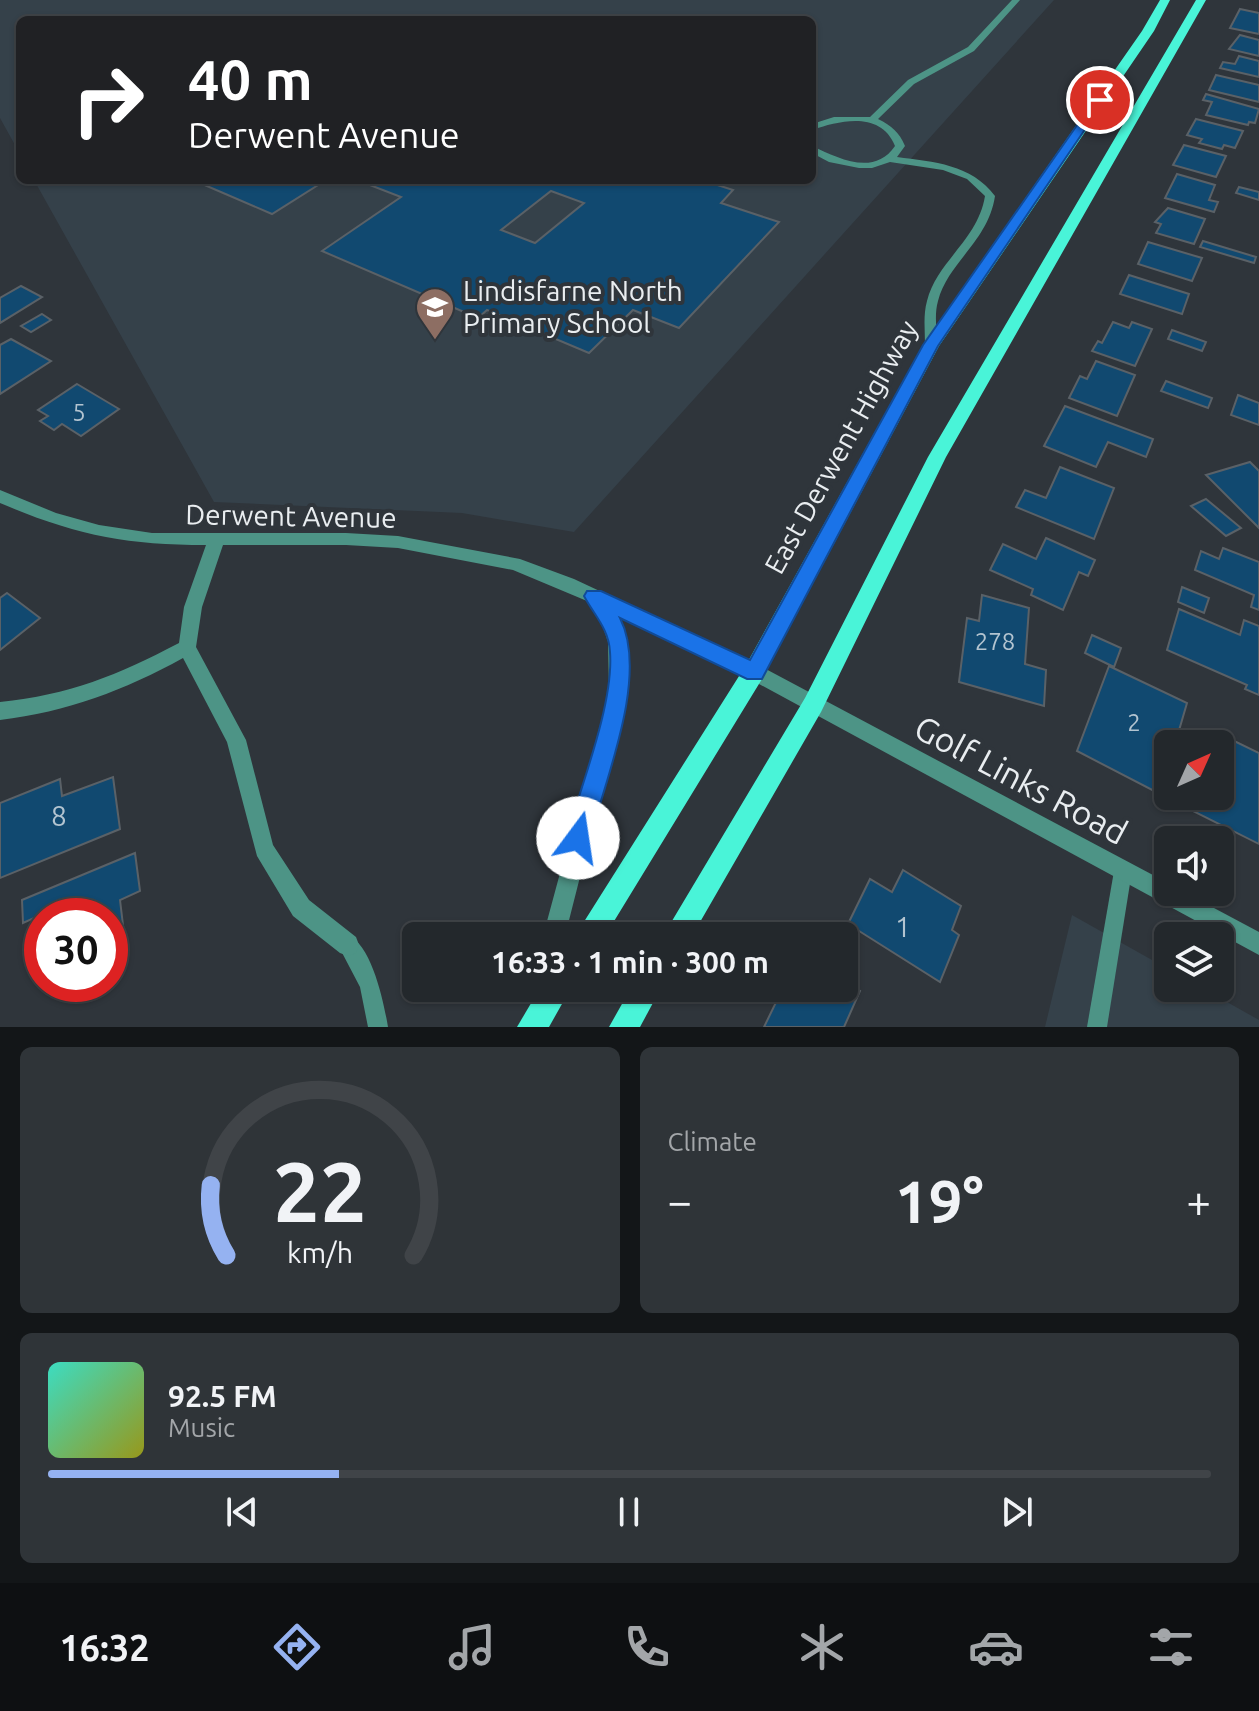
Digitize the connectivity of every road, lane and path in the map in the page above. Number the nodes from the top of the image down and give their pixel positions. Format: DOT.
graph roads {
  1 [pos="1016,0"];
  2 [pos="1165,0"];
  3 [pos="1201,0"];
  4 [pos="871,121"];
  5 [pos="816,125"];
  6 [pos="816,152"];
  7 [pos="889,159"];
  8 [pos="931,345"];
  9 [pos="0,496"];
  10 [pos="216,541"];
  11 [pos="594,596"];
  12 [pos="187,647"];
  13 [pos="754,672"];
  14 [pos="813,705"];
  15 [pos="0,711"];
  16 [pos="1123,871"];
  17 [pos="558,922"];
  18 [pos="598,922"];
  19 [pos="685,922"];
  20 [pos="1259,944"];
  21 [pos="348,945"];
  22 [pos="539,1002"];
  23 [pos="548,1002"];
  24 [pos="639,1002"];
  25 [pos="533,1026"];
  26 [pos="378,1027"];
  27 [pos="624,1027"];
  28 [pos="1097,1027"];
  1 -- 4 [label="lane"];
  2 -- 8 [label="main road, East Derwent Highway"];
  3 -- 14 [label="main road"];
  4 -- 5 [label="lane"];
  4 -- 7 [label="lane"];
  6 -- 7 [label="lane"];
  7 -- 8 [label="lane"];
  8 -- 13 [label="main road, East Derwent Highway"];
  9 -- 10 [label="street, Derwent Avenue"];
  10 -- 11 [label="street, Derwent Avenue"];
  10 -- 12 [label="street"];
  11 -- 13 [label="street, Derwent Avenue"];
  11 -- 17 [label="street"];
  12 -- 15 [label="street"];
  12 -- 21 [label="street"];
  13 -- 14 [label="street, Golf Links Road"];
  13 -- 18 [label="main road, East Derwent Highway"];
  14 -- 16 [label="street, Golf Links Road"];
  14 -- 19 [label="main road"];
  16 -- 20 [label="street, Golf Links Road"];
  16 -- 28 [label="lane"];
  21 -- 26 [label="lane"];
  22 -- 25 [label="street"];
  23 -- 25 [label="main road"];
  24 -- 27 [label="main road"];
}
